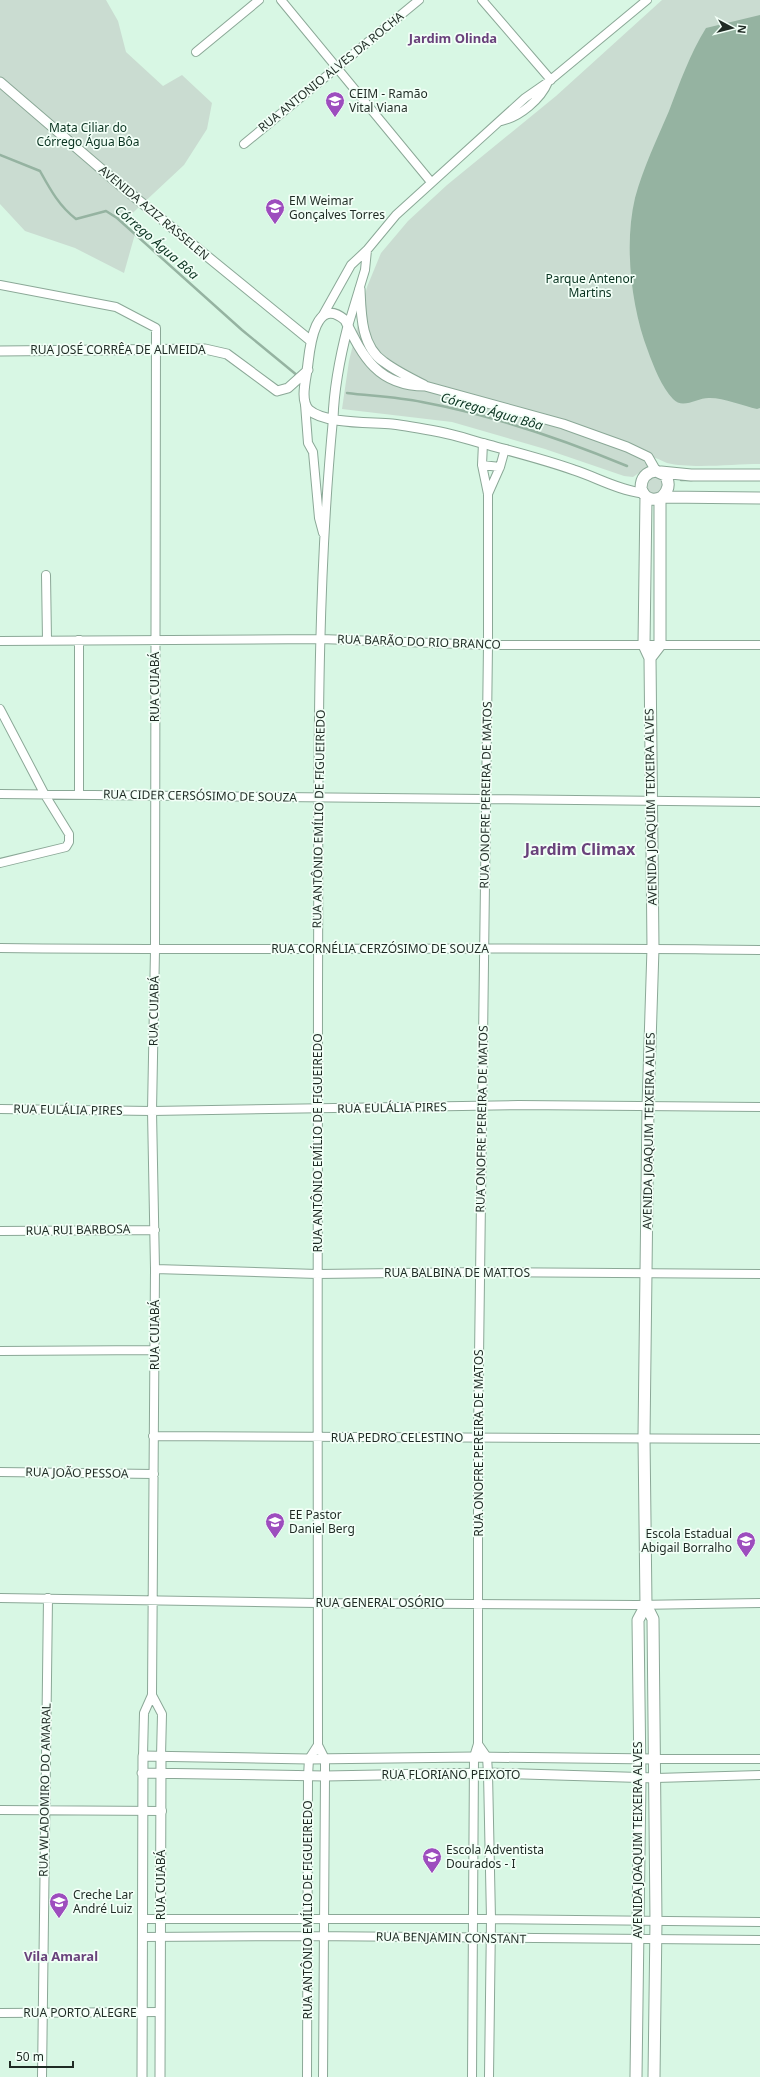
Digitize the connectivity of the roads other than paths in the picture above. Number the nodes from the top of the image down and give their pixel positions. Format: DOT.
graph roads {
  1 [pos="259,0"];
  2 [pos="281,0"];
  3 [pos="419,0"];
  4 [pos="482,0"];
  5 [pos="647,0"];
  6 [pos="196,52"];
  7 [pos="337,69"];
  8 [pos="550,81"];
  9 [pos="0,82"];
  10 [pos="244,144"];
  11 [pos="431,182"];
  12 [pos="367,250"];
  13 [pos="0,285"];
  14 [pos="360,289"];
  15 [pos="323,315"];
  16 [pos="348,326"];
  17 [pos="311,341"];
  18 [pos="156,350"];
  19 [pos="0,351"];
  20 [pos="308,370"];
  21 [pos="425,386"];
  22 [pos="305,404"];
  23 [pos="333,419"];
  24 [pos="483,443"];
  25 [pos="505,449"];
  26 [pos="482,465"];
  27 [pos="500,468"];
  28 [pos="658,472"];
  29 [pos="760,475"];
  30 [pos="488,494"];
  31 [pos="644,495"];
  32 [pos="661,498"];
  33 [pos="760,498"];
  34 [pos="325,542"];
  35 [pos="46,575"];
  36 [pos="645,628"];
  37 [pos="660,628"];
  38 [pos="155,639"];
  39 [pos="321,639"];
  40 [pos="47,640"];
  41 [pos="79,640"];
  42 [pos="0,641"];
  43 [pos="488,645"];
  44 [pos="644,645"];
  45 [pos="660,645"];
  46 [pos="760,645"];
  47 [pos="650,658"];
  48 [pos="0,709"];
  49 [pos="0,794"];
  50 [pos="45,795"];
  51 [pos="79,795"];
  52 [pos="156,796"];
  53 [pos="319,797"];
  54 [pos="486,799"];
  55 [pos="652,800"];
  56 [pos="760,802"];
  57 [pos="0,863"];
  58 [pos="0,948"];
  59 [pos="653,948"];
  60 [pos="318,949"];
  61 [pos="484,949"];
  62 [pos="155,950"];
  63 [pos="760,950"];
  64 [pos="482,1106"];
  65 [pos="648,1107"];
  66 [pos="760,1107"];
  67 [pos="0,1109"];
  68 [pos="318,1109"];
  69 [pos="152,1111"];
  70 [pos="155,1230"];
  71 [pos="0,1231"];
  72 [pos="155,1269"];
  73 [pos="481,1272"];
  74 [pos="317,1274"];
  75 [pos="647,1274"];
  76 [pos="760,1274"];
  77 [pos="155,1350"];
  78 [pos="0,1352"];
  79 [pos="154,1436"];
  80 [pos="478,1437"];
  81 [pos="644,1437"];
  82 [pos="316,1438"];
  83 [pos="760,1439"];
  84 [pos="0,1472"];
  85 [pos="154,1474"];
  86 [pos="0,1598"];
  87 [pos="48,1598"];
  88 [pos="153,1601"];
  89 [pos="317,1603"];
  90 [pos="760,1603"];
  91 [pos="479,1604"];
  92 [pos="646,1604"];
  93 [pos="152,1695"];
  94 [pos="478,1744"];
  95 [pos="318,1745"];
  96 [pos="143,1756"];
  97 [pos="161,1756"];
  98 [pos="474,1757"];
  99 [pos="487,1757"];
  100 [pos="309,1759"];
  101 [pos="324,1759"];
  102 [pos="639,1759"];
  103 [pos="656,1759"];
  104 [pos="760,1759"];
  105 [pos="142,1773"];
  106 [pos="161,1773"];
  107 [pos="488,1773"];
  108 [pos="474,1774"];
  109 [pos="760,1775"];
  110 [pos="308,1776"];
  111 [pos="325,1776"];
  112 [pos="640,1778"];
  113 [pos="656,1778"];
  114 [pos="0,1810"];
  115 [pos="45,1810"];
  116 [pos="142,1811"];
  117 [pos="162,1811"];
  118 [pos="143,1919"];
  119 [pos="161,1919"];
  120 [pos="308,1919"];
  121 [pos="472,1919"];
  122 [pos="491,1919"];
  123 [pos="325,1920"];
  124 [pos="638,1921"];
  125 [pos="656,1921"];
  126 [pos="760,1922"];
  127 [pos="308,1936"];
  128 [pos="143,1937"];
  129 [pos="161,1937"];
  130 [pos="325,1937"];
  131 [pos="472,1938"];
  132 [pos="490,1938"];
  133 [pos="638,1940"];
  134 [pos="656,1940"];
  135 [pos="760,1940"];
  136 [pos="142,2012"];
  137 [pos="160,2012"];
  138 [pos="0,2013"];
  139 [pos="42,2013"];
  140 [pos="42,2077"];
  141 [pos="142,2077"];
  142 [pos="160,2077"];
  143 [pos="307,2077"];
  144 [pos="323,2077"];
  145 [pos="472,2077"];
  146 [pos="489,2077"];
  147 [pos="636,2077"];
  148 [pos="654,2077"];
  1 -- 6 [label="street"];
  2 -- 7 [label="street"];
  3 -- 7 [label="street, RUA ANTONIO ALVES DA ROCHA"];
  4 -- 8 [label="street"];
  5 -- 8 [label="street, RUA ANTÔNIO EMÍLIO DE FIGUEIREDO"];
  7 -- 10 [label="street, RUA ANTONIO ALVES DA ROCHA"];
  7 -- 11 [label="street"];
  8 -- 11 [label="street, RUA ANTÔNIO EMÍLIO DE FIGUEIREDO"];
  9 -- 17 [label="street, AVENIDA AZIZ RASSELEN"];
  11 -- 12 [label="street, RUA ANTÔNIO EMÍLIO DE FIGUEIREDO"];
  12 -- 14 [label="street, RUA ANTÔNIO EMÍLIO DE FIGUEIREDO"];
  12 -- 15 [label="street, RUA ANTÔNIO EMÍLIO DE FIGUEIREDO"];
  13 -- 18 [label="street, RUA CUIABÁ"];
  14 -- 16 [label="street, RUA ANTÔNIO EMÍLIO DE FIGUEIREDO"];
  14 -- 21 [label="street"];
  15 -- 16 [label="street"];
  15 -- 17 [label="street, RUA ANTÔNIO EMÍLIO DE FIGUEIREDO"];
  16 -- 21 [label="street"];
  16 -- 23 [label="street, RUA ANTÔNIO EMÍLIO DE FIGUEIREDO"];
  17 -- 20 [label="street, RUA ANTÔNIO EMÍLIO DE FIGUEIREDO"];
  18 -- 19 [label="street, RUA JOSÉ CORRÊA DE ALMEIDA"];
  18 -- 20 [label="street, RUA JOSÉ CORRÊA DE ALMEIDA"];
  18 -- 38 [label="street, RUA CUIABÁ"];
  20 -- 22 [label="street, RUA ANTÔNIO EMÍLIO DE FIGUEIREDO"];
  21 -- 28 [label="street"];
  22 -- 23 [label="street"];
  22 -- 34 [label="street, RUA ANTÔNIO EMÍLIO DE FIGUEIREDO"];
  23 -- 24 [label="street"];
  23 -- 34 [label="street, RUA ANTÔNIO EMÍLIO DE FIGUEIREDO"];
  24 -- 25 [label="street"];
  24 -- 26 [label="street, RUA ONOFRE PEREIRA DE MATOS"];
  25 -- 27 [label="street, RUA ONOFRE PEREIRA DE MATOS"];
  25 -- 31 [label="street"];
  26 -- 27 [label="street"];
  26 -- 30 [label="street, RUA ONOFRE PEREIRA DE MATOS"];
  27 -- 30 [label="street, RUA ONOFRE PEREIRA DE MATOS"];
  28 -- 29 [label="main road"];
  28 -- 31 [label="main road"];
  28 -- 32 [label="main road"];
  30 -- 43 [label="street, RUA ONOFRE PEREIRA DE MATOS"];
  31 -- 32 [label="main road"];
  31 -- 36 [label="main road"];
  32 -- 33 [label="main road"];
  32 -- 37 [label="main road"];
  34 -- 39 [label="street, RUA ANTÔNIO EMÍLIO DE FIGUEIREDO"];
  35 -- 40 [label="street"];
  36 -- 37 [label="main road"];
  36 -- 44 [label="main road"];
  37 -- 45 [label="main road"];
  38 -- 39 [label="street, RUA BARÃO DO RIO BRANCO"];
  38 -- 41 [label="street, RUA BARÃO DO RIO BRANCO"];
  38 -- 52 [label="street, RUA CUIABÁ"];
  39 -- 43 [label="street, RUA BARÃO DO RIO BRANCO"];
  39 -- 53 [label="street, RUA ANTÔNIO EMÍLIO DE FIGUEIREDO"];
  40 -- 41 [label="street, RUA BARÃO DO RIO BRANCO"];
  40 -- 42 [label="street, RUA BARÃO DO RIO BRANCO"];
  41 -- 51 [label="street"];
  43 -- 44 [label="street, RUA BARÃO DO RIO BRANCO"];
  43 -- 54 [label="street, RUA ONOFRE PEREIRA DE MATOS"];
  44 -- 45 [label="street, RUA BARÃO DO RIO BRANCO"];
  44 -- 47 [label="main road, AVENIDA JOAQUIM TEIXEIRA ALVES"];
  45 -- 46 [label="street, RUA BARÃO DO RIO BRANCO"];
  45 -- 47 [label="main road"];
  47 -- 55 [label="main road, AVENIDA JOAQUIM TEIXEIRA ALVES"];
  48 -- 50 [label="street"];
  49 -- 50 [label="street, RUA CIDER CERSÓSIMO DE SOUZA"];
  50 -- 51 [label="street, RUA CIDER CERSÓSIMO DE SOUZA"];
  50 -- 57 [label="street"];
  51 -- 52 [label="street, RUA CIDER CERSÓSIMO DE SOUZA"];
  52 -- 53 [label="street, RUA CIDER CERSÓSIMO DE SOUZA"];
  52 -- 62 [label="street, RUA CUIABÁ"];
  53 -- 54 [label="street, RUA CIDER CERSÓSIMO DE SOUZA"];
  53 -- 60 [label="street, RUA ANTÔNIO EMÍLIO DE FIGUEIREDO"];
  54 -- 55 [label="street, RUA CIDER CERSÓSIMO DE SOUZA"];
  54 -- 61 [label="street, RUA ONOFRE PEREIRA DE MATOS"];
  55 -- 56 [label="street, RUA CIDER CERSÓSIMO DE SOUZA"];
  55 -- 59 [label="main road, AVENIDA JOAQUIM TEIXEIRA ALVES"];
  58 -- 62 [label="street, RUA CORNÉLIA CERZÓSIMO DE SOUZA"];
  59 -- 61 [label="street, RUA CORNÉLIA CERZÓSIMO DE SOUZA"];
  59 -- 63 [label="street, RUA CORNÉLIA CERZÓSIMO DE SOUZA"];
  59 -- 65 [label="main road, AVENIDA JOAQUIM TEIXEIRA ALVES"];
  60 -- 61 [label="street, RUA CORNÉLIA CERZÓSIMO DE SOUZA"];
  60 -- 62 [label="street, RUA CORNÉLIA CERZÓSIMO DE SOUZA"];
  60 -- 68 [label="street, RUA ANTÔNIO EMÍLIO DE FIGUEIREDO"];
  61 -- 64 [label="street, RUA ONOFRE PEREIRA DE MATOS"];
  62 -- 69 [label="street, RUA CUIABÁ"];
  64 -- 65 [label="street, RUA EULÁLIA PIRES"];
  64 -- 68 [label="street, RUA EULÁLIA PIRES"];
  64 -- 73 [label="street, RUA ONOFRE PEREIRA DE MATOS"];
  65 -- 66 [label="street, RUA EULÁLIA PIRES"];
  65 -- 75 [label="main road, AVENIDA JOAQUIM TEIXEIRA ALVES"];
  67 -- 69 [label="street, RUA EULÁLIA PIRES"];
  68 -- 69 [label="street, RUA EULÁLIA PIRES"];
  68 -- 74 [label="street, RUA ANTÔNIO EMÍLIO DE FIGUEIREDO"];
  69 -- 70 [label="street, RUA CUIABÁ"];
  70 -- 71 [label="street, RUA RUI BARBOSA"];
  70 -- 72 [label="street, RUA CUIABÁ"];
  72 -- 74 [label="street, RUA BALBINA DE MATTOS"];
  72 -- 77 [label="street, RUA CUIABÁ"];
  73 -- 74 [label="street, RUA BALBINA DE MATTOS"];
  73 -- 75 [label="street, RUA BALBINA DE MATTOS"];
  73 -- 80 [label="street, RUA ONOFRE PEREIRA DE MATOS"];
  74 -- 82 [label="street, RUA ANTÔNIO EMÍLIO DE FIGUEIREDO"];
  75 -- 76 [label="street, RUA BALBINA DE MATTOS"];
  75 -- 81 [label="main road, AVENIDA JOAQUIM TEIXEIRA ALVES"];
  77 -- 78 [label="street"];
  77 -- 79 [label="street, RUA CUIABÁ"];
  79 -- 82 [label="street, RUA PEDRO CELESTINO"];
  79 -- 85 [label="street, RUA CUIABÁ"];
  80 -- 81 [label="street, RUA PEDRO CELESTINO"];
  80 -- 82 [label="street, RUA PEDRO CELESTINO"];
  80 -- 91 [label="street, RUA ONOFRE PEREIRA DE MATOS"];
  81 -- 83 [label="street, RUA PEDRO CELESTINO"];
  81 -- 92 [label="main road, AVENIDA JOAQUIM TEIXEIRA ALVES"];
  82 -- 89 [label="street, RUA ANTÔNIO EMÍLIO DE FIGUEIREDO"];
  84 -- 85 [label="street, RUA JOÃO PESSOA"];
  85 -- 88 [label="street, RUA CUIABÁ"];
  86 -- 87 [label="street, RUA GENERAL OSÓRIO"];
  87 -- 88 [label="street, RUA GENERAL OSÓRIO"];
  87 -- 115 [label="street, RUA WLADOMIRO DO AMARAL"];
  88 -- 89 [label="street, RUA GENERAL OSÓRIO"];
  88 -- 93 [label="street, RUA CUIABÁ"];
  89 -- 91 [label="street, RUA GENERAL OSÓRIO"];
  89 -- 95 [label="street, RUA ANTÔNIO EMÍLIO DE FIGUEIREDO"];
  90 -- 92 [label="street, RUA GENERAL OSÓRIO"];
  91 -- 92 [label="street, RUA GENERAL OSÓRIO"];
  91 -- 94 [label="street, RUA ONOFRE PEREIRA DE MATOS"];
  92 -- 102 [label="main road, AVENIDA JOAQUIM TEIXEIRA ALVES"];
  92 -- 103 [label="main road, AVENIDA JOAQUIM TEIXEIRA ALVES"];
  93 -- 96 [label="street, RUA CUIABÁ"];
  93 -- 97 [label="street, RUA CUIABÁ"];
  94 -- 98 [label="street, RUA ONOFRE PEREIRA DE MATOS"];
  94 -- 99 [label="street"];
  95 -- 100 [label="street, RUA ANTÔNIO EMÍLIO DE FIGUEIREDO"];
  95 -- 101 [label="street, RUA ANTÔNIO EMÍLIO DE FIGUEIREDO"];
  96 -- 97 [label="street, RUA FLORIANO PEIXOTO"];
  96 -- 105 [label="street, RUA CUIABÁ"];
  97 -- 100 [label="street, RUA FLORIANO PEIXOTO"];
  97 -- 106 [label="street, RUA CUIABÁ"];
  98 -- 99 [label="street, RUA FLORIANO PEIXOTO"];
  98 -- 101 [label="street, RUA FLORIANO PEIXOTO"];
  98 -- 108 [label="street, RUA ONOFRE PEREIRA DE MATOS"];
  99 -- 102 [label="street, RUA FLORIANO PEIXOTO"];
  99 -- 107 [label="street"];
  100 -- 101 [label="street, RUA FLORIANO PEIXOTO"];
  100 -- 110 [label="street, RUA ANTÔNIO EMÍLIO DE FIGUEIREDO"];
  101 -- 111 [label="street, RUA ANTÔNIO EMÍLIO DE FIGUEIREDO"];
  102 -- 103 [label="street, RUA FLORIANO PEIXOTO"];
  102 -- 112 [label="main road, AVENIDA JOAQUIM TEIXEIRA ALVES"];
  103 -- 104 [label="street, RUA FLORIANO PEIXOTO"];
  103 -- 113 [label="main road, AVENIDA JOAQUIM TEIXEIRA ALVES"];
  105 -- 106 [label="street, RUA FLORIANO PEIXOTO"];
  105 -- 116 [label="street, RUA CUIABÁ"];
  106 -- 110 [label="street, RUA FLORIANO PEIXOTO"];
  106 -- 117 [label="street, RUA CUIABÁ"];
  107 -- 108 [label="street, RUA FLORIANO PEIXOTO"];
  107 -- 112 [label="street, RUA FLORIANO PEIXOTO"];
  107 -- 122 [label="street"];
  108 -- 111 [label="street, RUA FLORIANO PEIXOTO"];
  108 -- 121 [label="street, RUA ONOFRE PEREIRA DE MATOS"];
  109 -- 113 [label="street, RUA FLORIANO PEIXOTO"];
  110 -- 111 [label="street, RUA FLORIANO PEIXOTO"];
  110 -- 120 [label="street, RUA ANTÔNIO EMÍLIO DE FIGUEIREDO"];
  111 -- 123 [label="street, RUA ANTÔNIO EMÍLIO DE FIGUEIREDO"];
  112 -- 113 [label="street, RUA FLORIANO PEIXOTO"];
  112 -- 124 [label="main road, AVENIDA JOAQUIM TEIXEIRA ALVES"];
  113 -- 125 [label="main road, AVENIDA JOAQUIM TEIXEIRA ALVES"];
  114 -- 115 [label="street"];
  115 -- 116 [label="street"];
  115 -- 139 [label="street, RUA WLADOMIRO DO AMARAL"];
  116 -- 117 [label="street"];
  116 -- 118 [label="street, RUA CUIABÁ"];
  117 -- 119 [label="street, RUA CUIABÁ"];
  118 -- 119 [label="street, RUA BENJAMIN CONSTANT"];
  118 -- 128 [label="street, RUA CUIABÁ"];
  119 -- 120 [label="street, RUA BENJAMIN CONSTANT"];
  119 -- 129 [label="street, RUA CUIABÁ"];
  120 -- 123 [label="street, RUA BENJAMIN CONSTANT"];
  120 -- 127 [label="street, RUA ANTÔNIO EMÍLIO DE FIGUEIREDO"];
  121 -- 122 [label="street, RUA BENJAMIN CONSTANT"];
  121 -- 123 [label="street, RUA BENJAMIN CONSTANT"];
  121 -- 131 [label="street, RUA ONOFRE PEREIRA DE MATOS"];
  122 -- 124 [label="street, RUA BENJAMIN CONSTANT"];
  122 -- 132 [label="street"];
  123 -- 130 [label="street, RUA ANTÔNIO EMÍLIO DE FIGUEIREDO"];
  124 -- 125 [label="street, RUA BENJAMIN CONSTANT"];
  124 -- 133 [label="main road, AVENIDA JOAQUIM TEIXEIRA ALVES"];
  125 -- 126 [label="street, RUA BENJAMIN CONSTANT"];
  125 -- 134 [label="main road, AVENIDA JOAQUIM TEIXEIRA ALVES"];
  127 -- 129 [label="street, RUA BENJAMIN CONSTANT"];
  127 -- 130 [label="street, RUA BENJAMIN CONSTANT"];
  127 -- 143 [label="street, RUA ANTÔNIO EMÍLIO DE FIGUEIREDO"];
  128 -- 129 [label="street, RUA BENJAMIN CONSTANT"];
  128 -- 136 [label="street, RUA CUIABÁ"];
  129 -- 137 [label="street, RUA CUIABÁ"];
  130 -- 131 [label="street, RUA BENJAMIN CONSTANT"];
  130 -- 144 [label="street, RUA ANTÔNIO EMÍLIO DE FIGUEIREDO"];
  131 -- 132 [label="street, RUA BENJAMIN CONSTANT"];
  131 -- 145 [label="street, RUA ONOFRE PEREIRA DE MATOS"];
  132 -- 133 [label="street, RUA BENJAMIN CONSTANT"];
  132 -- 146 [label="street"];
  133 -- 134 [label="street, RUA BENJAMIN CONSTANT"];
  133 -- 147 [label="main road, AVENIDA JOAQUIM TEIXEIRA ALVES"];
  134 -- 135 [label="street, RUA BENJAMIN CONSTANT"];
  134 -- 148 [label="main road, AVENIDA JOAQUIM TEIXEIRA ALVES"];
  136 -- 137 [label="street, RUA PORTO ALEGRE"];
  136 -- 139 [label="street, RUA PORTO ALEGRE"];
  136 -- 141 [label="street, RUA CUIABÁ"];
  137 -- 142 [label="street, RUA CUIABÁ"];
  138 -- 139 [label="street, RUA PORTO ALEGRE"];
  139 -- 140 [label="street, RUA WLADOMIRO DO AMARAL"];
}
